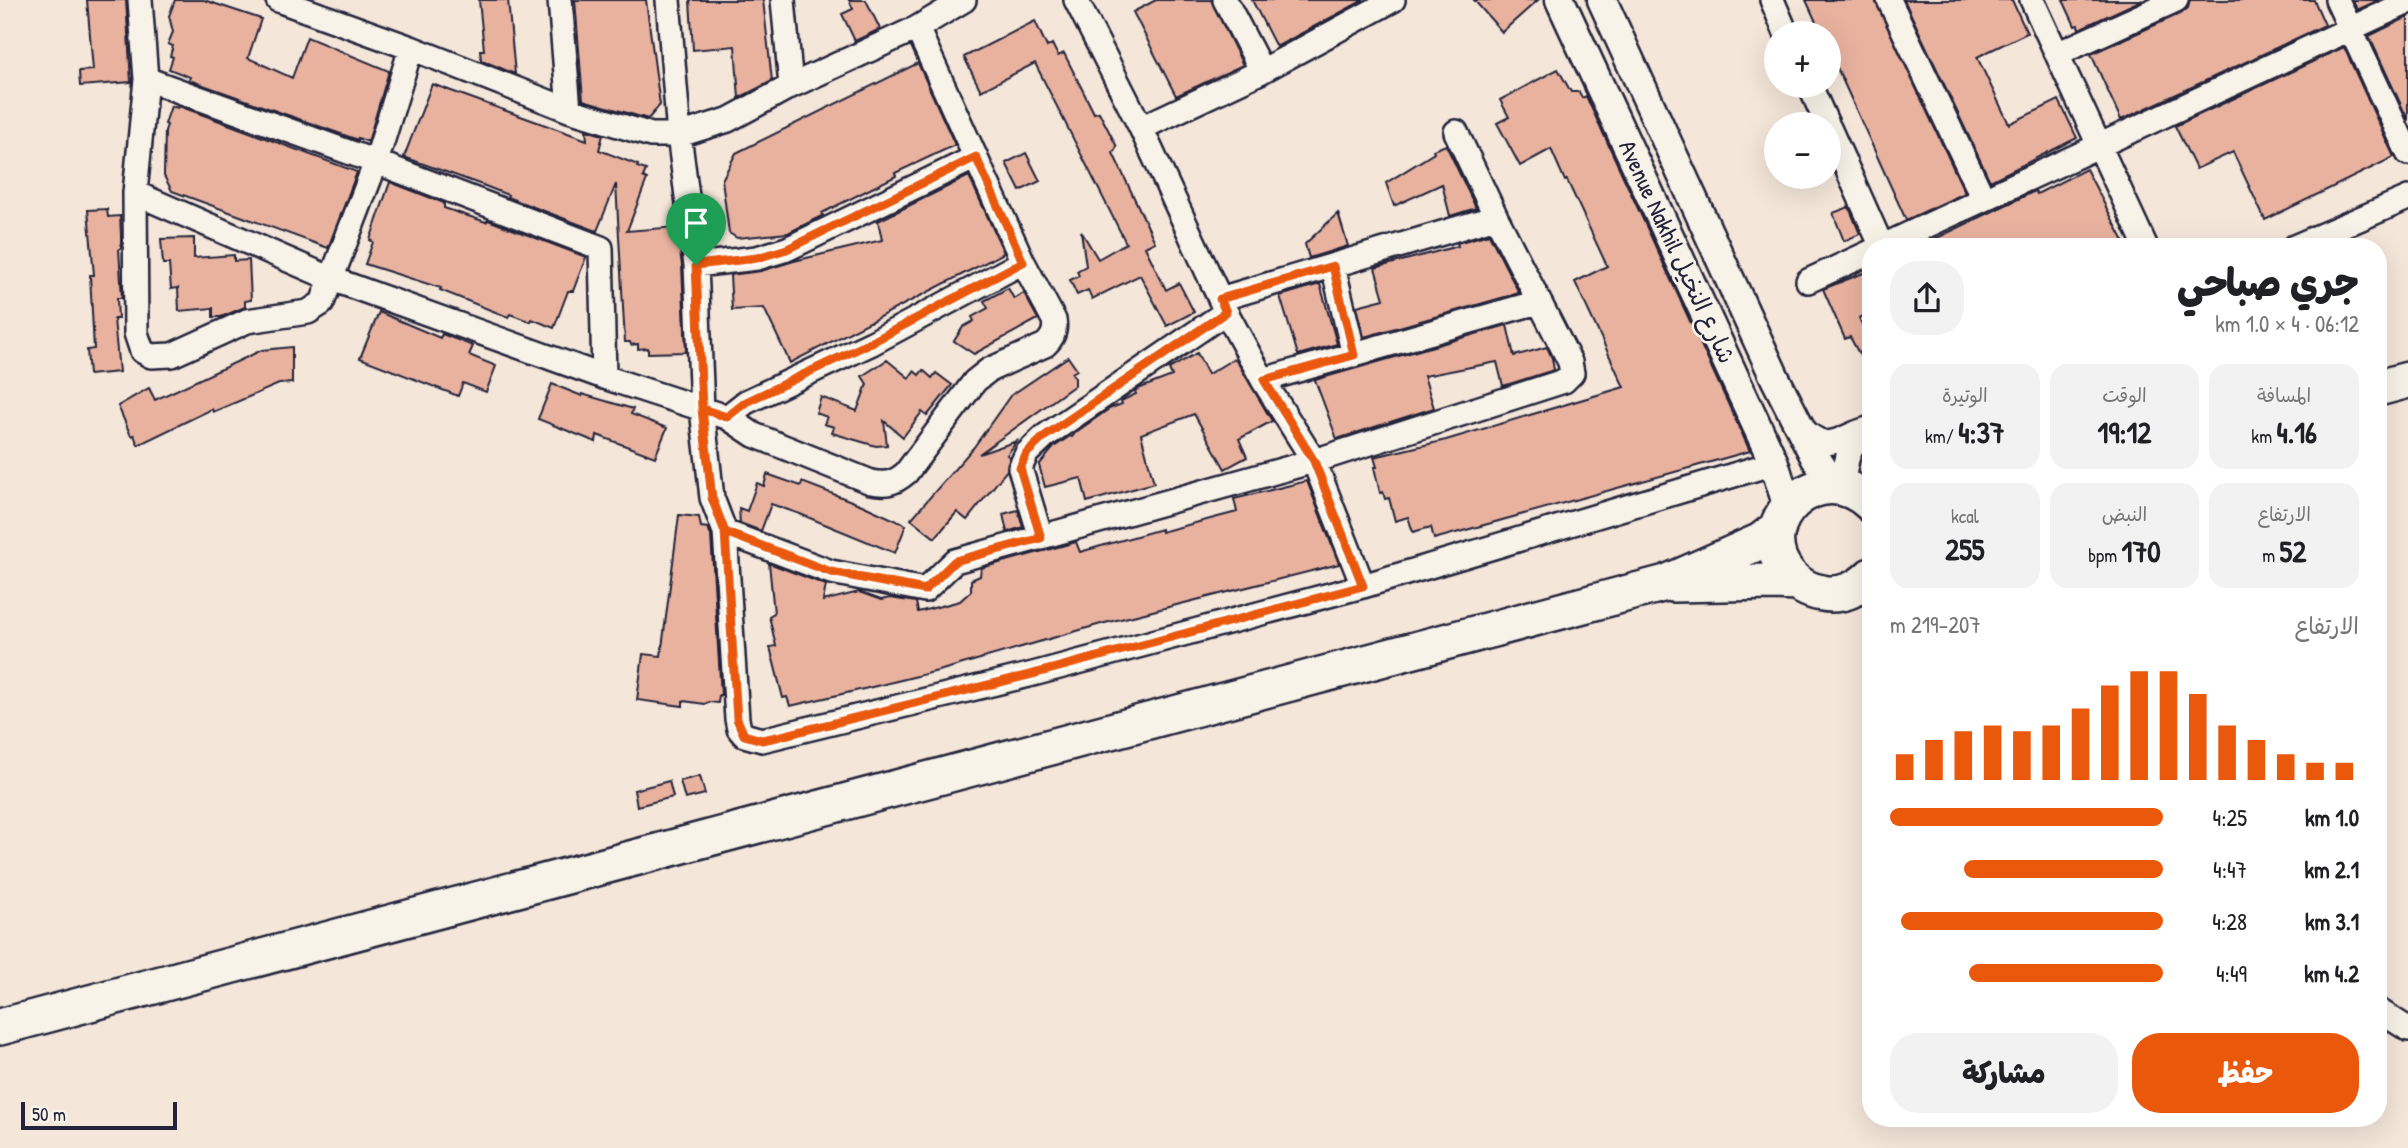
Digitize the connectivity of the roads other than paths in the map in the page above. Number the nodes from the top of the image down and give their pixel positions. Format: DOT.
graph roads {
  1 [pos="140,0"];
  2 [pos="278,0"];
  3 [pos="560,0"];
  4 [pos="668,0"];
  5 [pos="783,0"];
  6 [pos="964,0"];
  7 [pos="1076,0"];
  8 [pos="1225,0"];
  9 [pos="1393,0"];
  10 [pos="1560,0"];
  11 [pos="1602,0"];
  12 [pos="1772,0"];
  13 [pos="1889,0"];
  14 [pos="2032,0"];
  15 [pos="2176,0"];
  16 [pos="2337,0"];
  17 [pos="2408,2"];
  18 [pos="1781,21"];
  19 [pos="917,28"];
  20 [pos="2351,29"];
  21 [pos="411,48"];
  22 [pos="2057,54"];
  23 [pos="1262,71"];
  24 [pos="146,79"];
  25 [pos="791,86"];
  26 [pos="569,110"];
  27 [pos="1141,128"];
  28 [pos="1456,132"];
  29 [pos="679,135"];
  30 [pos="2100,147"];
  31 [pos="2408,153"];
  32 [pos="1841,155"];
  33 [pos="976,157"];
  34 [pos="376,162"];
  35 [pos="135,193"];
  36 [pos="1983,198"];
  37 [pos="2408,198"];
  38 [pos="1496,218"];
  39 [pos="1878,238"];
  40 [pos="1901,238"];
  41 [pos="2142,238"];
  42 [pos="2315,238"];
  43 [pos="1862,256"];
  44 [pos="1023,262"];
  45 [pos="696,265"];
  46 [pos="1333,266"];
  47 [pos="332,279"];
  48 [pos="1808,281"];
  49 [pos="1538,302"];
  50 [pos="1223,305"];
  51 [pos="1354,355"];
  52 [pos="604,377"];
  53 [pos="1264,380"];
  54 [pos="2408,380"];
  55 [pos="2387,386"];
  56 [pos="702,409"];
  57 [pos="727,417"];
  58 [pos="1799,426"];
  59 [pos="1862,432"];
  60 [pos="1862,437"];
  61 [pos="1314,461"];
  62 [pos="1774,463"];
  63 [pos="1849,492"];
  64 [pos="1783,517"];
  65 [pos="725,532"];
  66 [pos="1041,538"];
  67 [pos="1666,583"];
  68 [pos="1798,583"];
  69 [pos="1862,583"];
  70 [pos="1363,586"];
  71 [pos="2387,1016"];
  72 [pos="0,1027"];
  73 [pos="2408,1029"];
  1 -- 24 [label="street"];
  2 -- 21 [label="street"];
  3 -- 26 [label="street"];
  4 -- 29 [label="street"];
  5 -- 25 [label="street"];
  6 -- 19 [label="street"];
  7 -- 27 [label="street"];
  8 -- 23 [label="street"];
  9 -- 23 [label="street"];
  10 -- 62 [label="street, Avenue Nakhil شارع النخيل"];
  11 -- 58 [label="street, Avenue Nakhil شارع النخيل"];
  12 -- 18 [label="street"];
  13 -- 36 [label="street"];
  14 -- 22 [label="street"];
  15 -- 22 [label="street"];
  16 -- 20 [label="street"];
  17 -- 20 [label="street"];
  19 -- 25 [label="street"];
  19 -- 33 [label="street"];
  20 -- 30 [label="street"];
  20 -- 31 [label="street"];
  21 -- 26 [label="street"];
  21 -- 34 [label="street"];
  22 -- 30 [label="street"];
  23 -- 27 [label="street"];
  24 -- 34 [label="street"];
  24 -- 35 [label="street"];
  25 -- 29 [label="street"];
  26 -- 29 [label="street"];
  27 -- 50 [label="street"];
  28 -- 38 [label="street"];
  29 -- 45 [label="street"];
  30 -- 36 [label="street"];
  30 -- 41 [label="street"];
  32 -- 39 [label="street"];
  33 -- 44 [label="street"];
  33 -- 45 [label="street"];
  34 -- 47 [label="street"];
  34 -- 52 [label="street"];
  35 -- 47 [label="street"];
  35 -- 47 [label="street"];
  36 -- 40 [label="street"];
  37 -- 42 [label="street"];
  38 -- 46 [label="street"];
  38 -- 49 [label="street"];
  43 -- 48 [label="street"];
  44 -- 57 [label="street"];
  44 -- 57 [label="street"];
  45 -- 56 [label="street"];
  46 -- 50 [label="street"];
  46 -- 51 [label="street"];
  47 -- 52 [label="street"];
  49 -- 51 [label="street"];
  49 -- 61 [label="street"];
  50 -- 53 [label="street"];
  50 -- 66 [label="street"];
  51 -- 53 [label="street"];
  52 -- 56 [label="street"];
  53 -- 61 [label="street"];
  54 -- 55 [label="main road"];
  56 -- 57 [label="street"];
  56 -- 65 [label="street"];
  58 -- 59 [label="street"];
  58 -- 63 [label="street, Avenue Nakhil شارع النخيل"];
  60 -- 63 [label="street"];
  61 -- 66 [label="street"];
  61 -- 70 [label="street"];
  62 -- 64 [label="street, Avenue Nakhil شارع النخيل"];
  62 -- 70 [label="street"];
  63 -- 64 [label="main road"];
  64 -- 67 [label="main road"];
  64 -- 68 [label="main road"];
  65 -- 66 [label="street"];
  65 -- 70 [label="street"];
  67 -- 68 [label="main road"];
  67 -- 72 [label="main road"];
  68 -- 69 [label="main road"];
  71 -- 73 [label="street"];
}
